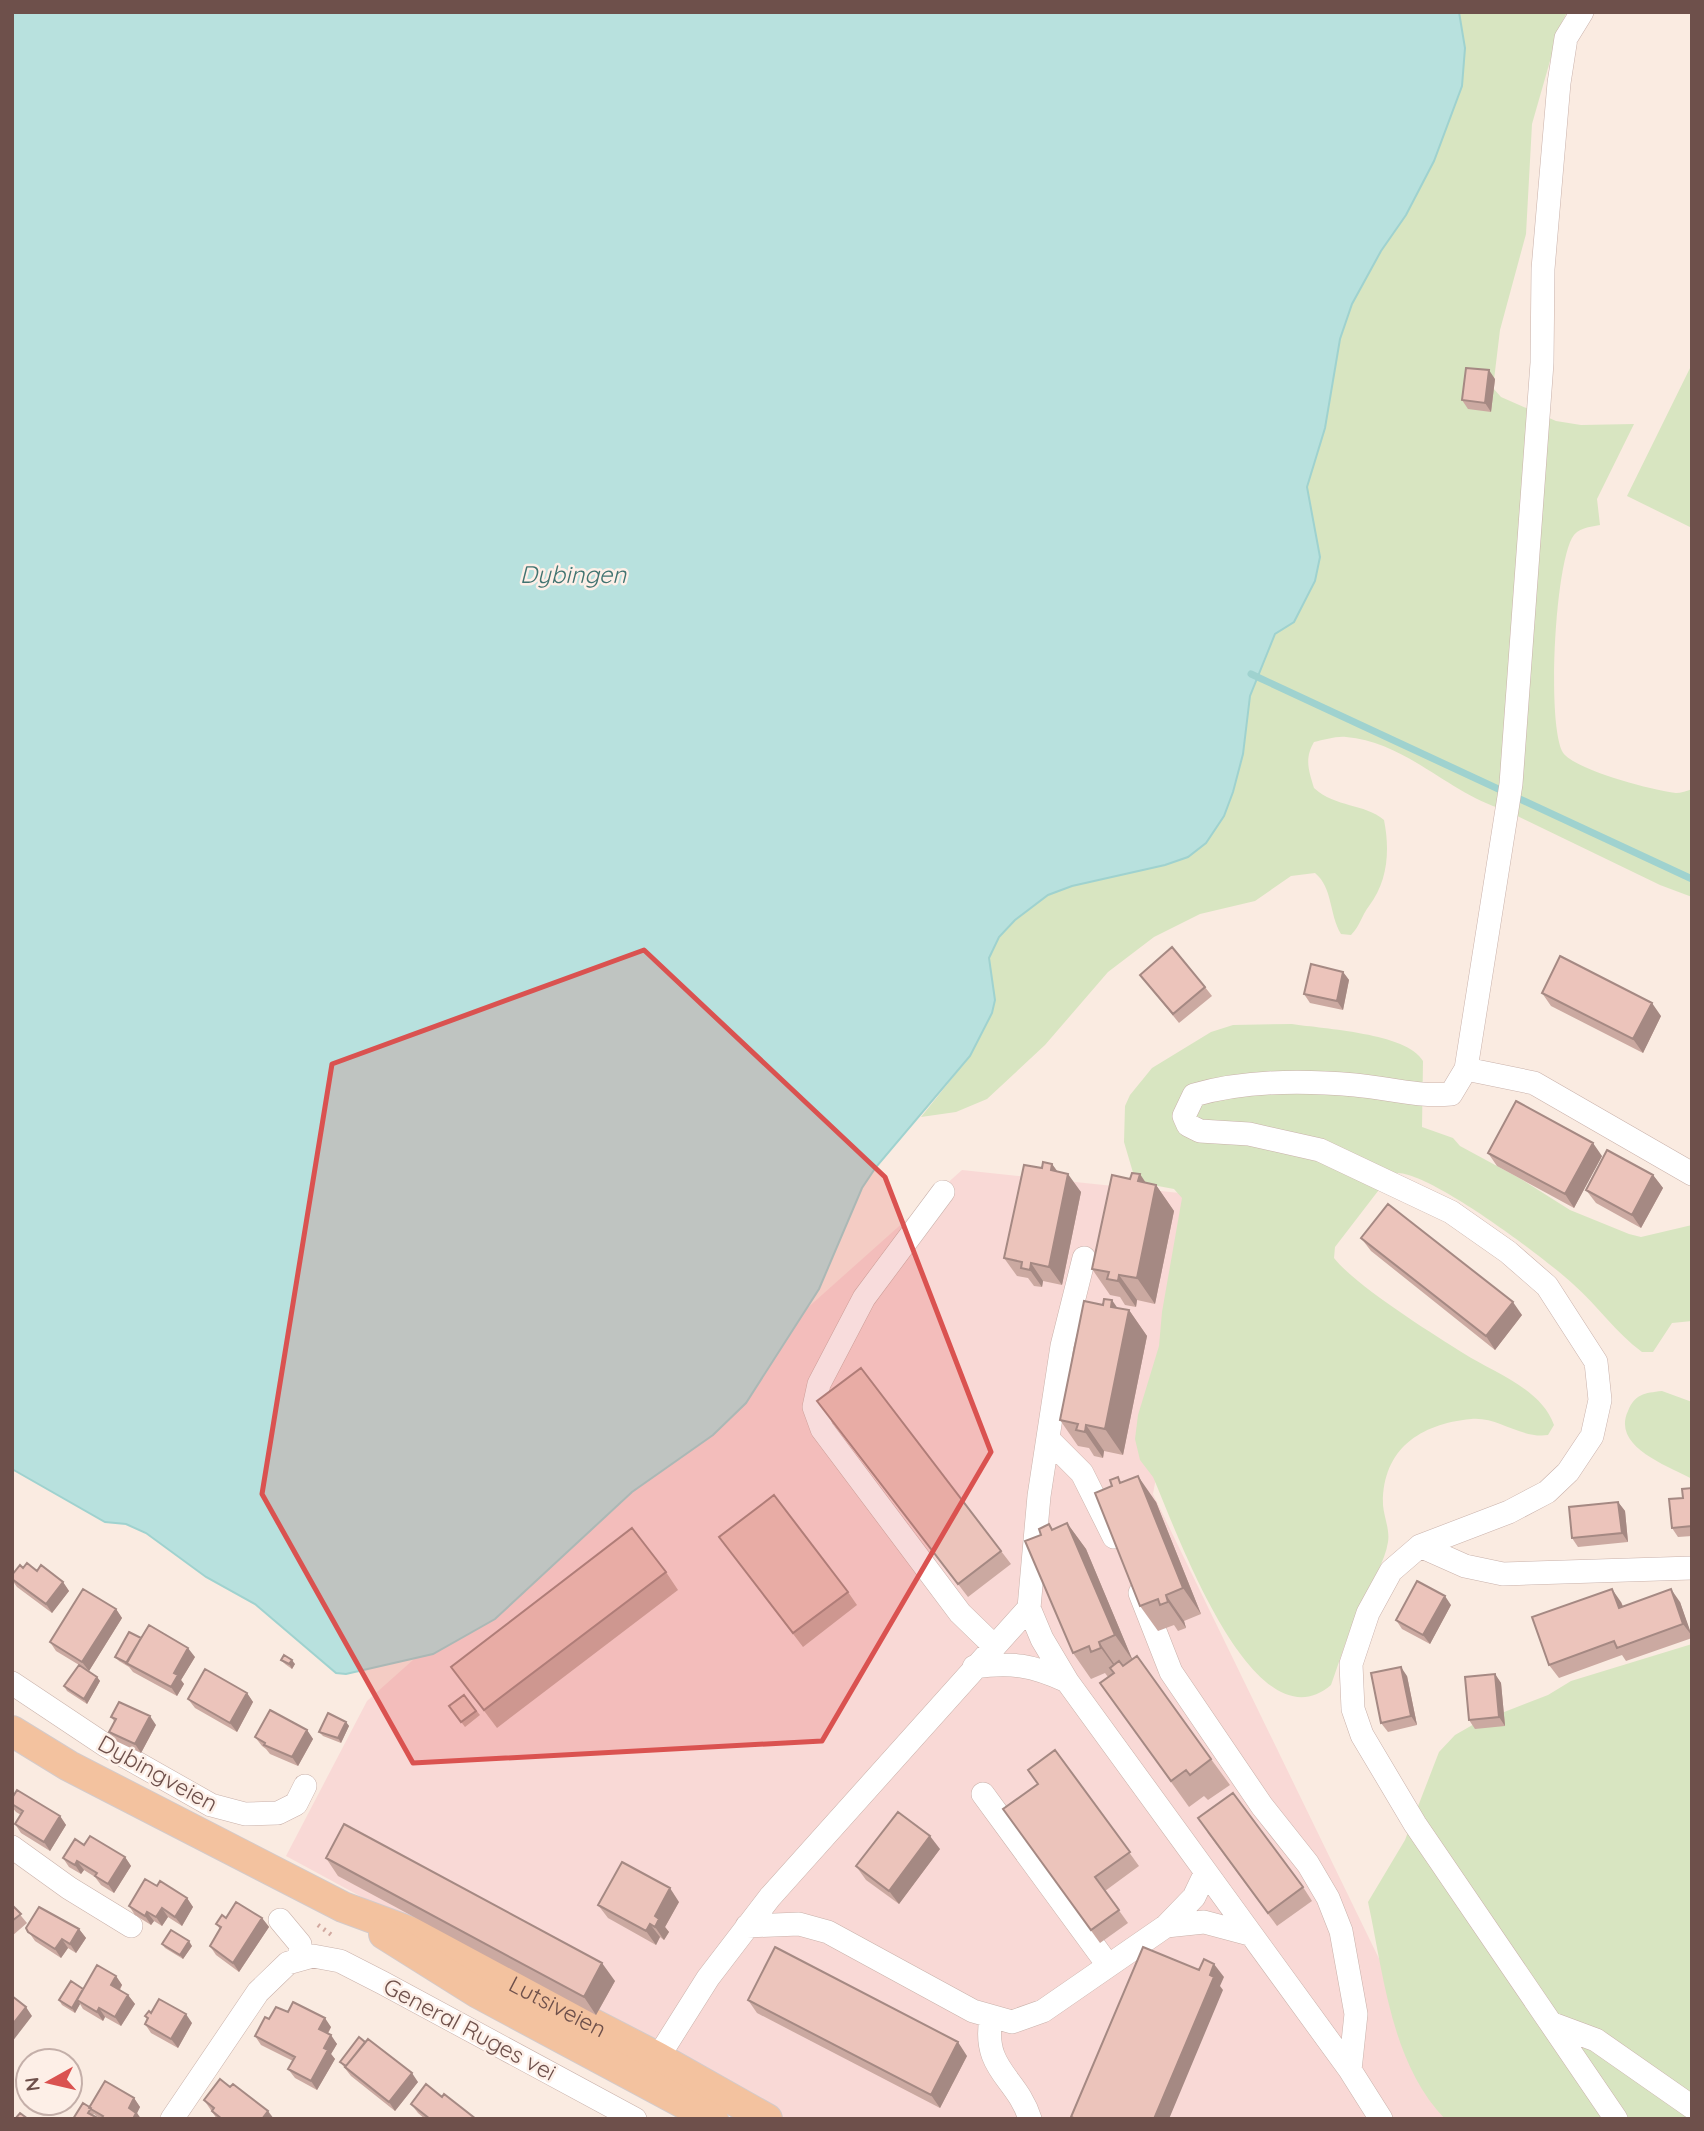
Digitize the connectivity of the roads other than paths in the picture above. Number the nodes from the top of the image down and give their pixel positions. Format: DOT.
graph roads {
  1 [pos="1582,12"];
  2 [pos="1466,1069"];
  3 [pos="1692,1174"];
  4 [pos="943,1192"];
  5 [pos="1084,1258"];
  6 [pos="1048,1439"];
  7 [pos="1420,1546"];
  8 [pos="1121,1552"];
  9 [pos="1692,1568"];
  10 [pos="1132,1575"];
  11 [pos="1030,1608"];
  12 [pos="993,1645"];
  13 [pos="974,1667"];
  14 [pos="1067,1681"];
  15 [pos="12,1683"];
  16 [pos="14,1735"];
  17 [pos="305,1786"];
  18 [pos="983,1794"];
  19 [pos="12,1847"];
  20 [pos="1205,1874"];
  21 [pos="280,1920"];
  22 [pos="131,1926"];
  23 [pos="747,1926"];
  24 [pos="1166,1926"];
  25 [pos="1249,1934"];
  26 [pos="300,1959"];
  27 [pos="1108,1965"];
  28 [pos="991,2018"];
  29 [pos="1553,2024"];
  30 [pos="650,2069"];
  31 [pos="1350,2070"];
  32 [pos="1692,2107"];
  33 [pos="172,2119"];
  34 [pos="635,2119"];
  35 [pos="713,2119"];
  36 [pos="767,2119"];
  37 [pos="1030,2119"];
  38 [pos="1381,2119"];
  39 [pos="1616,2119"];
  1 -- 2 [label="street"];
  2 -- 3 [label="street"];
  2 -- 7 [label="street"];
  4 -- 12 [label="street"];
  5 -- 6 [label="street"];
  6 -- 8 [label="street"];
  6 -- 11 [label="street"];
  7 -- 9 [label="street"];
  7 -- 29 [label="street"];
  10 -- 31 [label="street"];
  11 -- 12 [label="street"];
  11 -- 14 [label="street"];
  12 -- 13 [label="street"];
  13 -- 14 [label="street"];
  13 -- 23 [label="street"];
  14 -- 20 [label="street"];
  15 -- 17 [label="street, Dybingveien"];
  16 -- 30 [label="main road, Lutsiveien"];
  18 -- 27 [label="street"];
  19 -- 22 [label="street"];
  20 -- 24 [label="street"];
  20 -- 25 [label="street"];
  21 -- 26 [label="street"];
  23 -- 28 [label="street"];
  23 -- 30 [label="street"];
  24 -- 25 [label="street"];
  24 -- 27 [label="street"];
  25 -- 31 [label="street"];
  26 -- 33 [label="street"];
  26 -- 34 [label="street, General Ruges vei"];
  27 -- 28 [label="street"];
  28 -- 37 [label="street"];
  29 -- 32 [label="street"];
  29 -- 39 [label="street"];
  30 -- 35 [label="main road, Lutsiveien"];
  30 -- 36 [label="main road, Lutsiveien"];
  31 -- 38 [label="street"];
}
